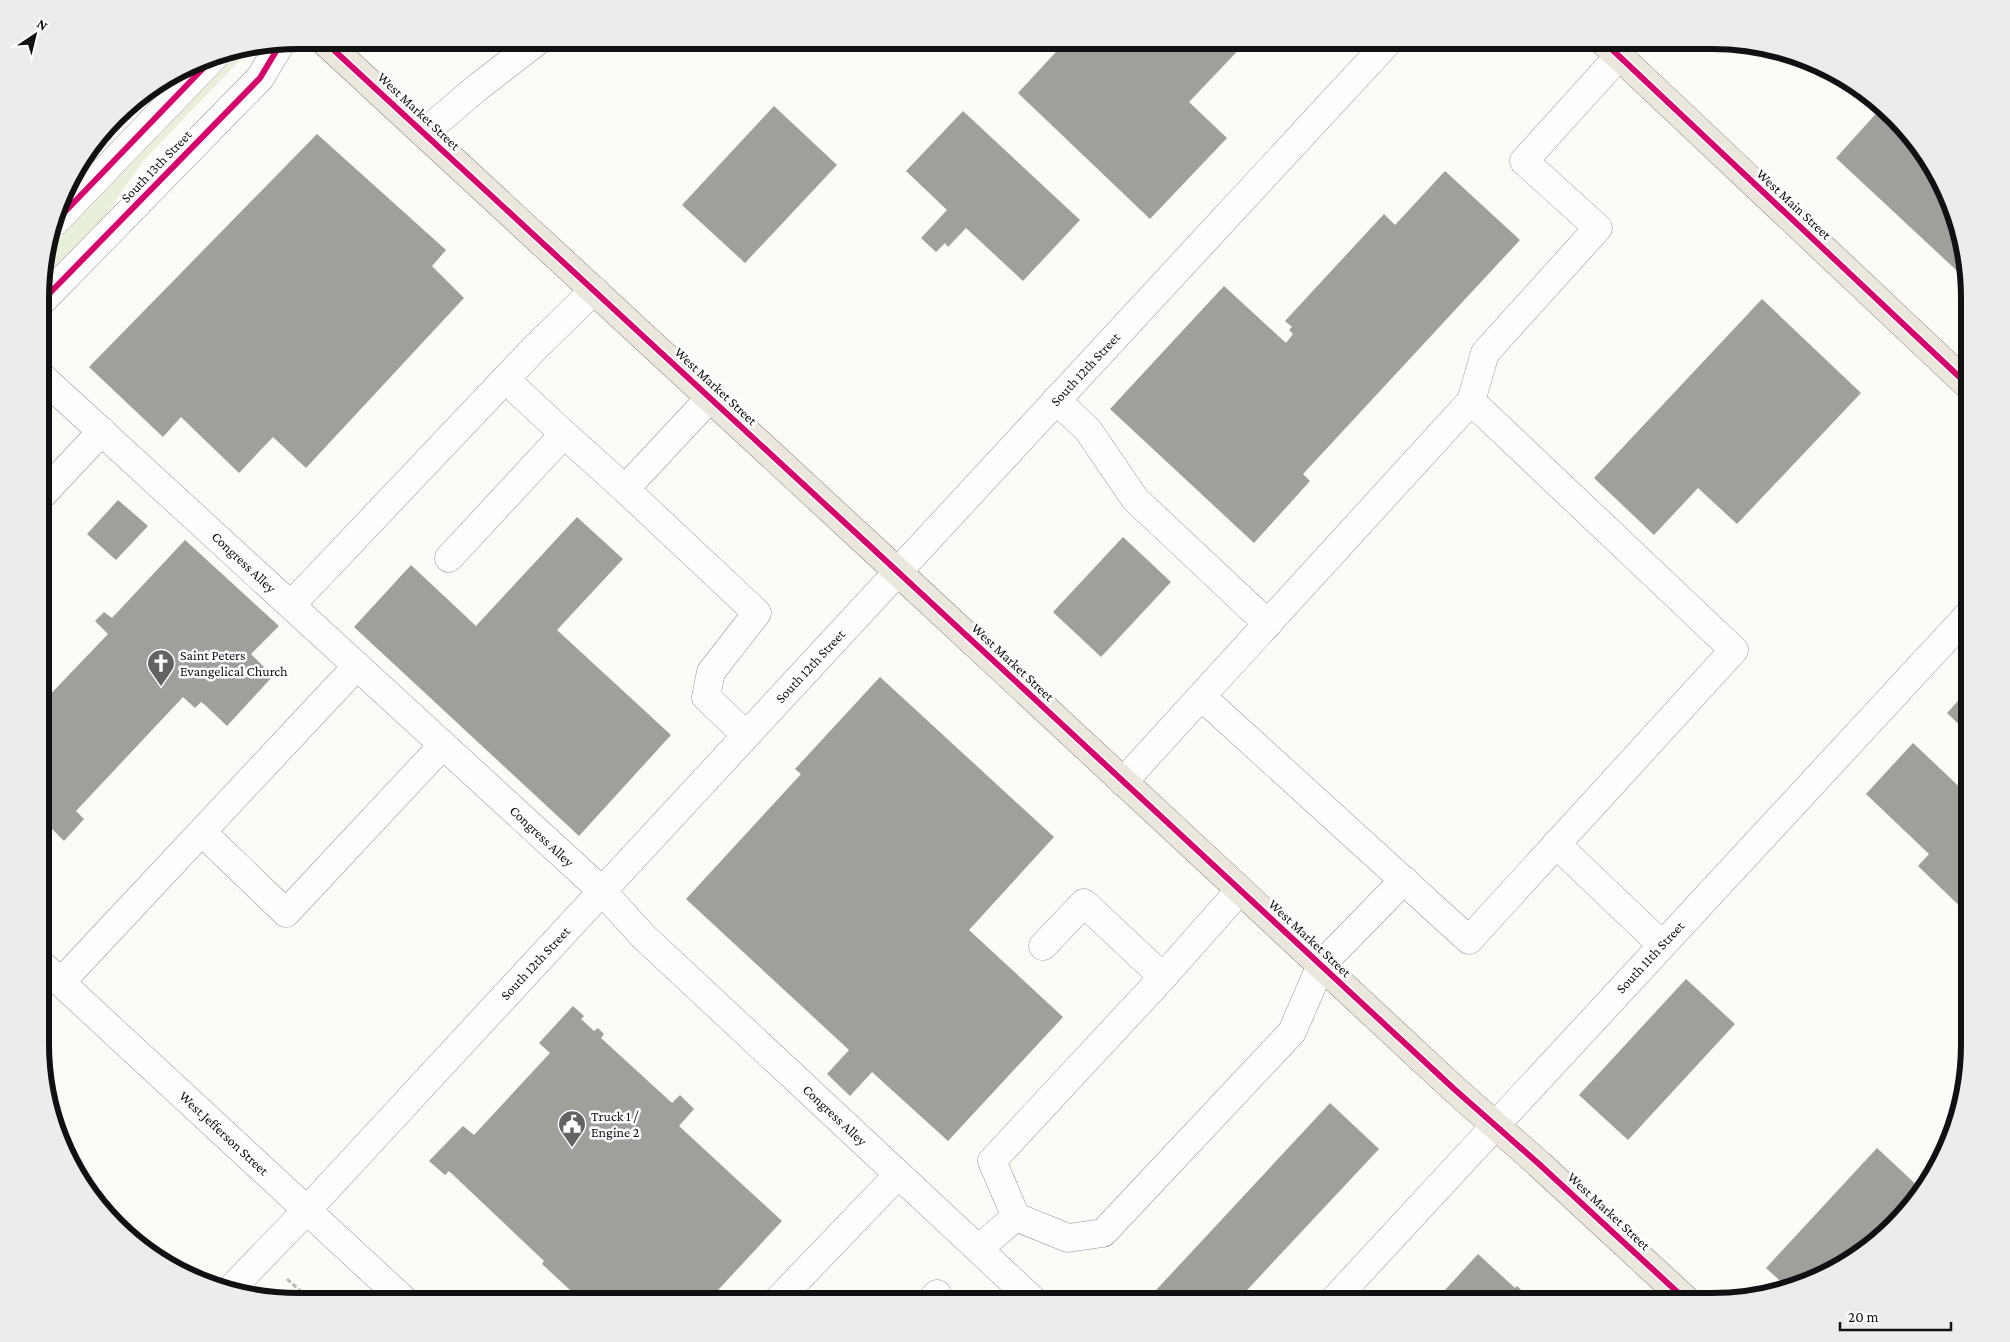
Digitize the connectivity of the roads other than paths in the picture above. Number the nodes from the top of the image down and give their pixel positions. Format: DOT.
graph roads {
  1 [pos="277,49"];
  2 [pos="333,49"];
  3 [pos="527,49"];
  4 [pos="1382,49"];
  5 [pos="1609,49"];
  6 [pos="1611,49"];
  7 [pos="204,67"];
  8 [pos="424,134"];
  9 [pos="64,213"];
  10 [pos="594,290"];
  11 [pos="49,295"];
  12 [pos="1961,378"];
  13 [pos="506,379"];
  14 [pos="49,383"];
  15 [pos="710,398"];
  16 [pos="1056,400"];
  17 [pos="1471,401"];
  18 [pos="102,431"];
  19 [pos="564,434"];
  20 [pos="49,488"];
  21 [pos="625,489"];
  22 [pos="449,558"];
  23 [pos="898,571"];
  24 [pos="291,605"];
  25 [pos="1268,624"];
  26 [pos="1961,624"];
  27 [pos="357,666"];
  28 [pos="1202,697"];
  29 [pos="746,735"];
  30 [pos="443,745"];
  31 [pos="1123,782"];
  32 [pos="202,832"];
  33 [pos="1556,844"];
  34 [pos="1404,880"];
  35 [pos="601,890"];
  36 [pos="1240,890"];
  37 [pos="1661,944"];
  38 [pos="1043,946"];
  39 [pos="1321,965"];
  40 [pos="51,973"];
  41 [pos="1163,977"];
  42 [pos="1495,1126"];
  43 [pos="898,1175"];
  44 [pos="307,1210"];
  45 [pos="1016,1218"];
  46 [pos="978,1250"];
  47 [pos="235,1285"];
  48 [pos="396,1293"];
  49 [pos="785,1293"];
  50 [pos="1024,1293"];
  51 [pos="1340,1293"];
  52 [pos="1677,1293"];
  1 -- 11 [label="street, South 13th Street"];
  2 -- 8 [label="main road, West Market Street"];
  3 -- 8 [label="street"];
  4 -- 16 [label="street, South 12th Street"];
  5 -- 17 [label="street"];
  6 -- 12 [label="main road, West Main Street"];
  7 -- 9 [label="street"];
  8 -- 10 [label="main road, West Market Street"];
  10 -- 13 [label="street"];
  10 -- 15 [label="main road, West Market Street"];
  13 -- 19 [label="street"];
  13 -- 24 [label="street"];
  14 -- 18 [label="street, Congress Alley"];
  15 -- 21 [label="street"];
  15 -- 23 [label="main road, West Market Street"];
  16 -- 23 [label="street, South 12th Street"];
  16 -- 25 [label="street"];
  17 -- 25 [label="street"];
  17 -- 33 [label="street"];
  18 -- 20 [label="street"];
  18 -- 24 [label="street, Congress Alley"];
  19 -- 21 [label="street"];
  19 -- 22 [label="street"];
  21 -- 29 [label="street"];
  23 -- 29 [label="street, South 12th Street"];
  23 -- 31 [label="main road, West Market Street"];
  24 -- 27 [label="street, Congress Alley"];
  25 -- 28 [label="street"];
  26 -- 37 [label="street, South 11th Street"];
  27 -- 30 [label="street, Congress Alley"];
  27 -- 32 [label="street"];
  28 -- 31 [label="street"];
  28 -- 34 [label="street"];
  29 -- 35 [label="street, South 12th Street"];
  30 -- 32 [label="street"];
  30 -- 35 [label="street, Congress Alley"];
  31 -- 36 [label="main road, West Market Street"];
  32 -- 40 [label="street"];
  33 -- 34 [label="street"];
  33 -- 37 [label="street"];
  34 -- 39 [label="street"];
  35 -- 43 [label="street, Congress Alley"];
  35 -- 44 [label="street, South 12th Street"];
  36 -- 39 [label="main road, West Market Street"];
  36 -- 41 [label="street"];
  37 -- 42 [label="street, South 11th Street"];
  38 -- 41 [label="street"];
  39 -- 42 [label="main road, West Market Street"];
  39 -- 45 [label="street"];
  40 -- 44 [label="street, West Jefferson Street"];
  41 -- 45 [label="street"];
  42 -- 51 [label="street, South 11th Street"];
  42 -- 52 [label="main road, West Market Street"];
  43 -- 46 [label="street, Congress Alley"];
  43 -- 49 [label="street"];
  44 -- 47 [label="street, South 12th Street"];
  44 -- 48 [label="street, West Jefferson Street"];
  45 -- 46 [label="street"];
  46 -- 50 [label="street, Congress Alley"];
}
